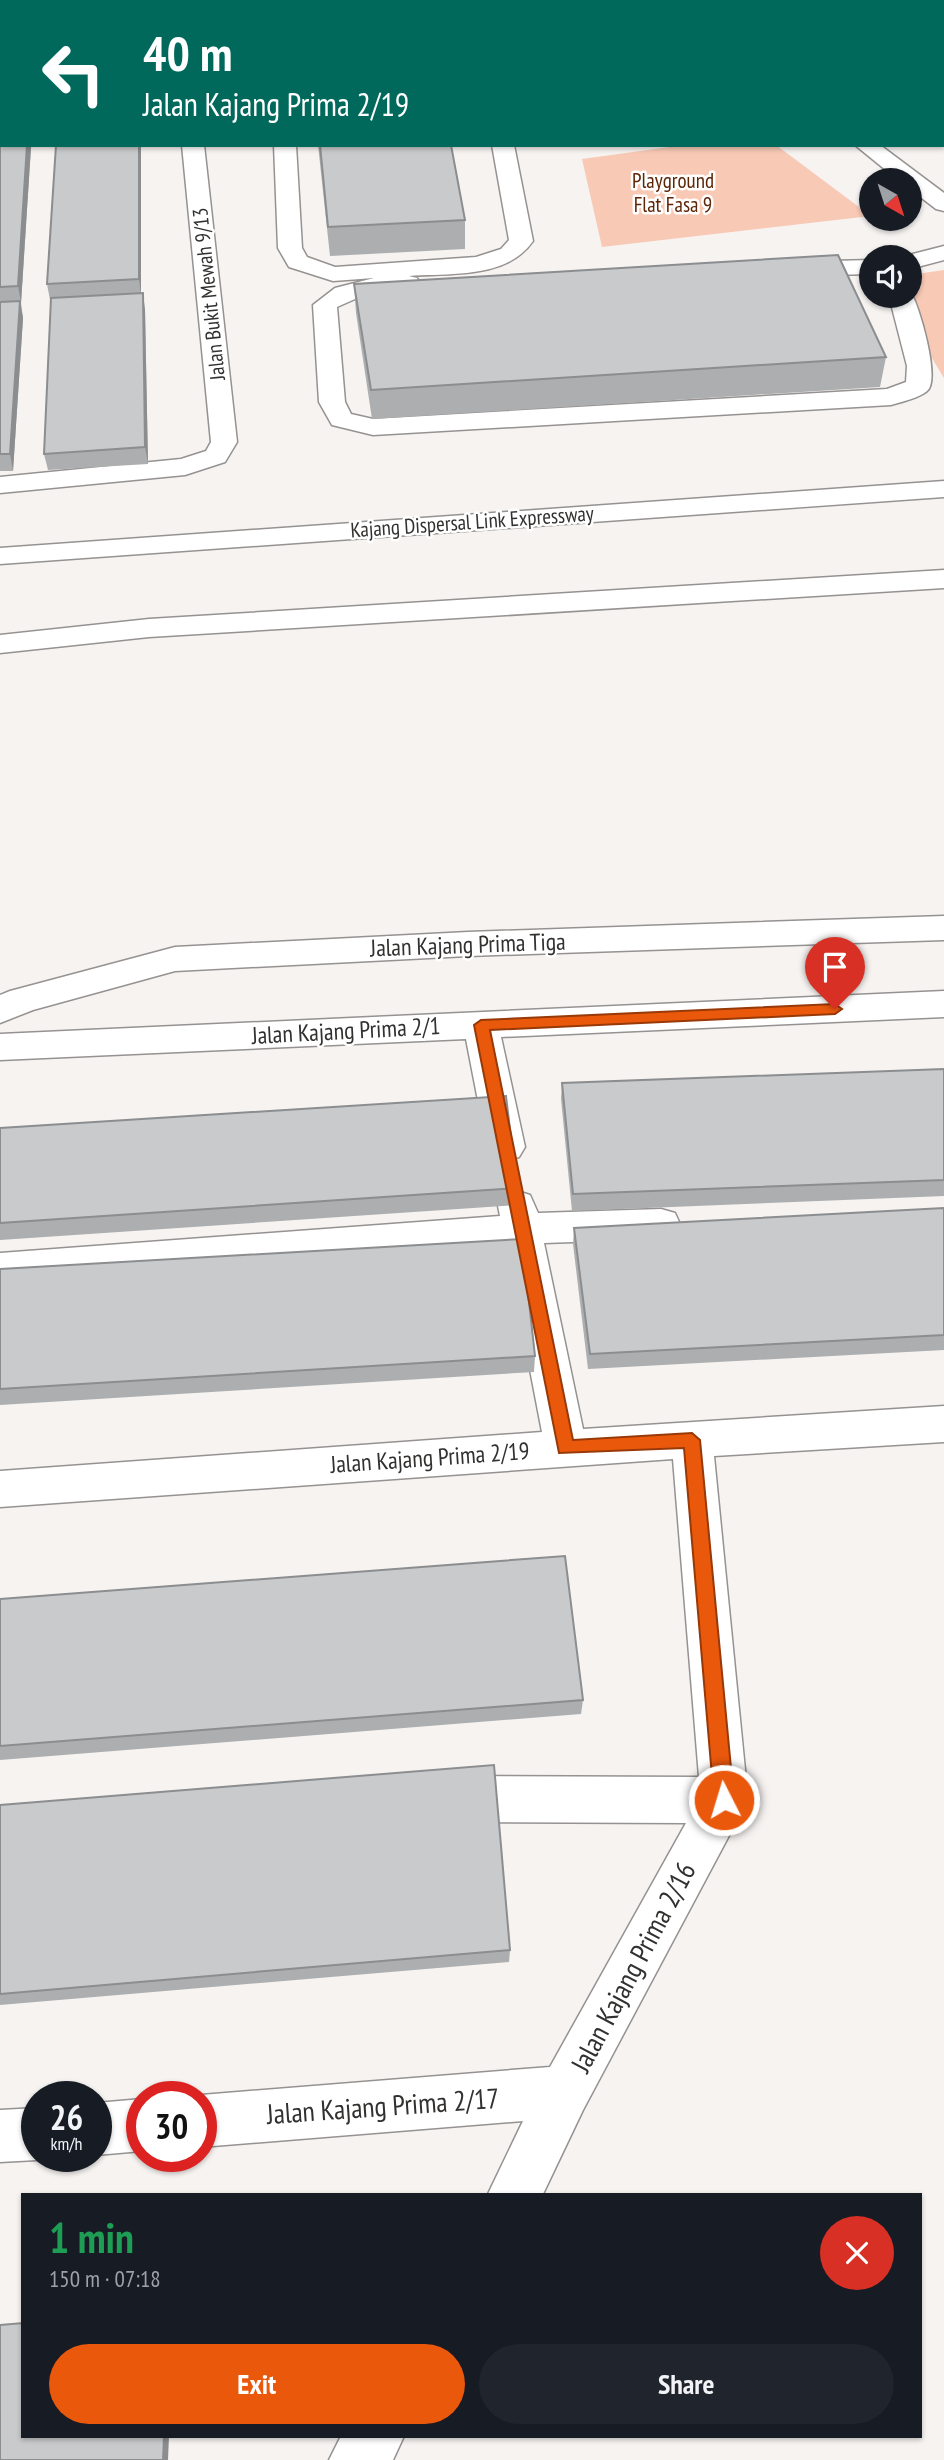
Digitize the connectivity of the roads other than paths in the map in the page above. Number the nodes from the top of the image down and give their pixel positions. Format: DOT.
graph roads {
  1 [pos="193,147"];
  2 [pos="285,147"];
  3 [pos="503,147"];
  4 [pos="869,147"];
  5 [pos="944,204"];
  6 [pos="944,253"];
  7 [pos="922,259"];
  8 [pos="859,267"];
  9 [pos="766,269"];
  10 [pos="510,279"];
  11 [pos="904,308"];
  12 [pos="0,485"];
  13 [pos="944,489"];
  14 [pos="0,556"];
  15 [pos="944,579"];
  16 [pos="0,644"];
  17 [pos="944,928"];
  18 [pos="944,1004"];
  19 [pos="0,1010"];
  20 [pos="481,1025"];
  21 [pos="0,1047"];
  22 [pos="699,1222"];
  23 [pos="522,1229"];
  24 [pos="0,1269"];
  25 [pos="944,1424"];
  26 [pos="692,1440"];
  27 [pos="566,1448"];
  28 [pos="0,1489"];
  29 [pos="408,1798"];
  30 [pos="724,1800"];
  31 [pos="565,2092"];
  32 [pos="217,2120"];
  33 [pos="21,2134"];
  34 [pos="0,2136"];
  35 [pos="515,2193"];
  36 [pos="374,2438"];
  37 [pos="358,2460"];
  1 -- 12 [label="main road, Jalan Bukit Mewah 9/13"];
  2 -- 3 [label="main road"];
  4 -- 5 [label="main road"];
  6 -- 7 [label="main road"];
  8 -- 9 [label="main road"];
  10 -- 11 [label="main road"];
  13 -- 14 [label="main road, Kajang Dispersal Link Expressway"];
  15 -- 16 [label="main road"];
  17 -- 19 [label="main road, Jalan Kajang Prima Tiga"];
  18 -- 20 [label="main road, Jalan Kajang Prima 2/1"];
  20 -- 21 [label="main road, Jalan Kajang Prima 2/1"];
  20 -- 23 [label="main road"];
  22 -- 23 [label="main road"];
  23 -- 24 [label="main road"];
  23 -- 27 [label="main road"];
  25 -- 26 [label="main road, Jalan Kajang Prima 2/19"];
  26 -- 27 [label="main road, Jalan Kajang Prima 2/19"];
  26 -- 30 [label="main road"];
  27 -- 28 [label="main road, Jalan Kajang Prima 2/19"];
  29 -- 30 [label="main road"];
  30 -- 31 [label="main road, Jalan Kajang Prima 2/16"];
  31 -- 32 [label="main road, Jalan Kajang Prima 2/17"];
  31 -- 35 [label="main road, Jalan Kajang Prima 2/16"];
  33 -- 34 [label="main road"];
  36 -- 37 [label="main road"];
}
